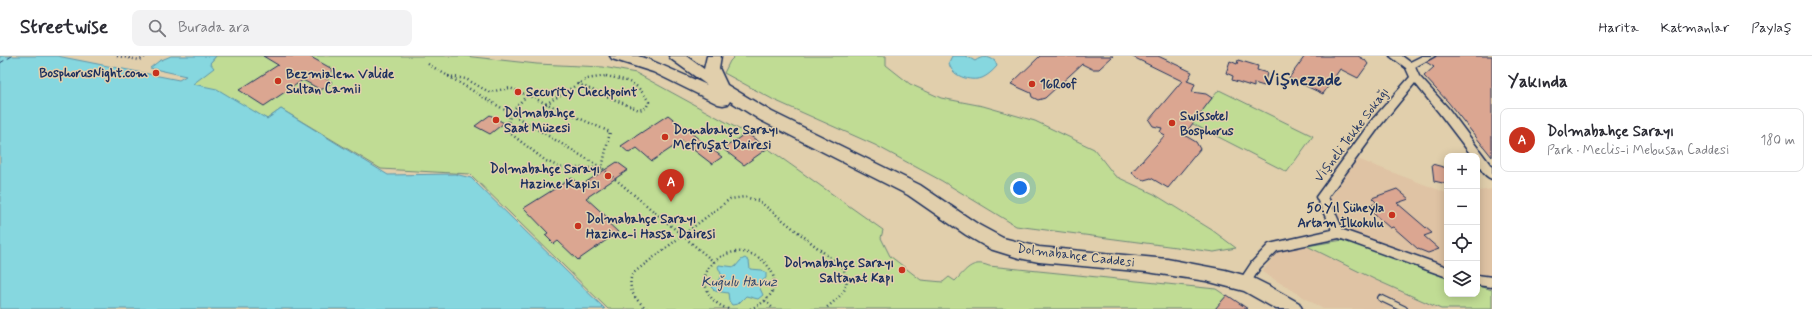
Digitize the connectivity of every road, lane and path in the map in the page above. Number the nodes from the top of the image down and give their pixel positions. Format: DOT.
graph roads {
  1 [pos="117,56"];
  2 [pos="146,56"];
  3 [pos="617,56"];
  4 [pos="678,56"];
  5 [pos="714,56"];
  6 [pos="1395,56"];
  7 [pos="1430,56"];
  8 [pos="428,64"];
  9 [pos="1410,66"];
  10 [pos="448,76"];
  11 [pos="1415,77"];
  12 [pos="578,84"];
  13 [pos="721,88"];
  14 [pos="527,95"];
  15 [pos="545,104"];
  16 [pos="511,114"];
  17 [pos="766,116"];
  18 [pos="602,168"];
  19 [pos="1492,175"];
  20 [pos="1340,233"];
  21 [pos="682,234"];
  22 [pos="714,262"];
  23 [pos="1444,271"];
  24 [pos="1480,280"];
  25 [pos="1492,282"];
  26 [pos="1244,283"];
  27 [pos="1381,298"];
  28 [pos="765,301"];
  29 [pos="647,309"];
  30 [pos="728,309"];
  31 [pos="750,309"];
  32 [pos="774,309"];
  33 [pos="825,309"];
  34 [pos="1292,309"];
  35 [pos="1404,309"];
  1 -- 2 [label="path"];
  3 -- 17 [label="main road"];
  4 -- 13 [label="main road"];
  5 -- 13 [label="main road"];
  6 -- 9 [label="street"];
  7 -- 9 [label="street"];
  8 -- 10 [label="path"];
  9 -- 11 [label="street"];
  10 -- 14 [label="path"];
  10 -- 16 [label="path"];
  11 -- 19 [label="street"];
  11 -- 20 [label="street, Vişneli Tekke Sokağı"];
  12 -- 12 [label="path"];
  12 -- 15 [label="path"];
  13 -- 17 [label="main road"];
  14 -- 15 [label="path"];
  14 -- 16 [label="path"];
  15 -- 18 [label="path"];
  16 -- 18 [label="path"];
  16 -- 18 [label="path"];
  17 -- 26 [label="main road, Dolmabahçe Caddesi"];
  18 -- 21 [label="path"];
  20 -- 23 [label="street"];
  20 -- 26 [label="street"];
  21 -- 22 [label="path"];
  21 -- 29 [label="path"];
  21 -- 33 [label="path"];
  22 -- 28 [label="path"];
  22 -- 30 [label="path"];
  24 -- 25 [label="street"];
  26 -- 34 [label="main road, Dolmabahçe Caddesi"];
  27 -- 35 [label="lane"];
  28 -- 31 [label="path"];
  28 -- 32 [label="path"];
}
